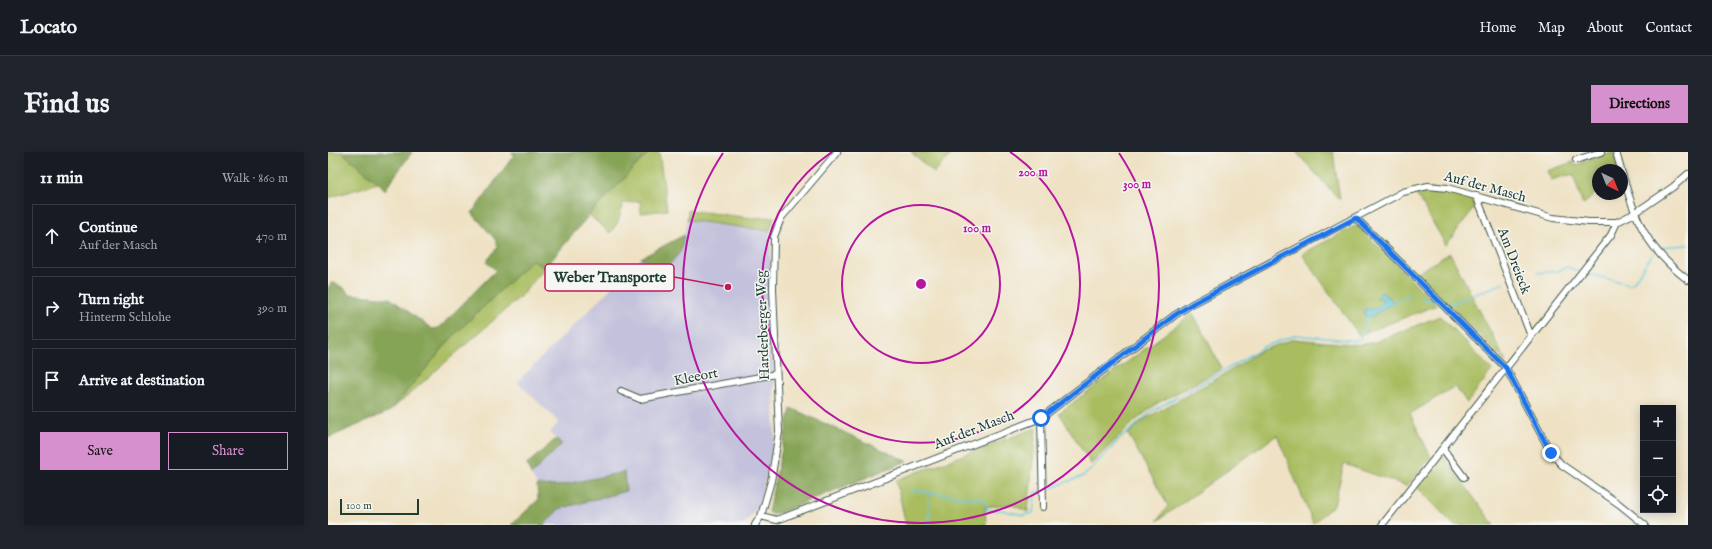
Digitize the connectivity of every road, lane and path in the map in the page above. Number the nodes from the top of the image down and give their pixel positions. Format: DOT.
graph roads {
  1 [pos="837,152"];
  2 [pos="1601,152"];
  3 [pos="1616,152"];
  4 [pos="1576,160"];
  5 [pos="1619,164"];
  6 [pos="1688,174"];
  7 [pos="1628,191"];
  8 [pos="1476,195"];
  9 [pos="1635,213"];
  10 [pos="1356,218"];
  11 [pos="1617,222"];
  12 [pos="1688,280"];
  13 [pos="1531,336"];
  14 [pos="1506,368"];
  15 [pos="776,374"];
  16 [pos="621,391"];
  17 [pos="1041,418"];
  18 [pos="1443,449"];
  19 [pos="1464,477"];
  20 [pos="1043,507"];
  21 [pos="761,516"];
  22 [pos="755,525"];
  23 [pos="1382,525"];
  24 [pos="1645,525"];
  1 -- 15 [label="street, Harderberger Weg"];
  2 -- 4 [label="street"];
  3 -- 5 [label="street"];
  6 -- 9 [label="street"];
  7 -- 9 [label="street"];
  8 -- 10 [label="street, Auf der Masch"];
  8 -- 11 [label="street, Auf der Masch"];
  8 -- 13 [label="street, Am Dreieck"];
  9 -- 11 [label="street"];
  9 -- 12 [label="street"];
  10 -- 14 [label="street"];
  10 -- 17 [label="street, Auf der Masch"];
  11 -- 13 [label="street"];
  13 -- 14 [label="street"];
  14 -- 18 [label="street"];
  14 -- 24 [label="street"];
  15 -- 16 [label="street, Kleeort"];
  15 -- 21 [label="street, Harderberger Weg"];
  17 -- 20 [label="street"];
  17 -- 21 [label="street, Auf der Masch"];
  18 -- 19 [label="street"];
  18 -- 23 [label="street"];
  21 -- 22 [label="street, Harderberger Weg"];
}
